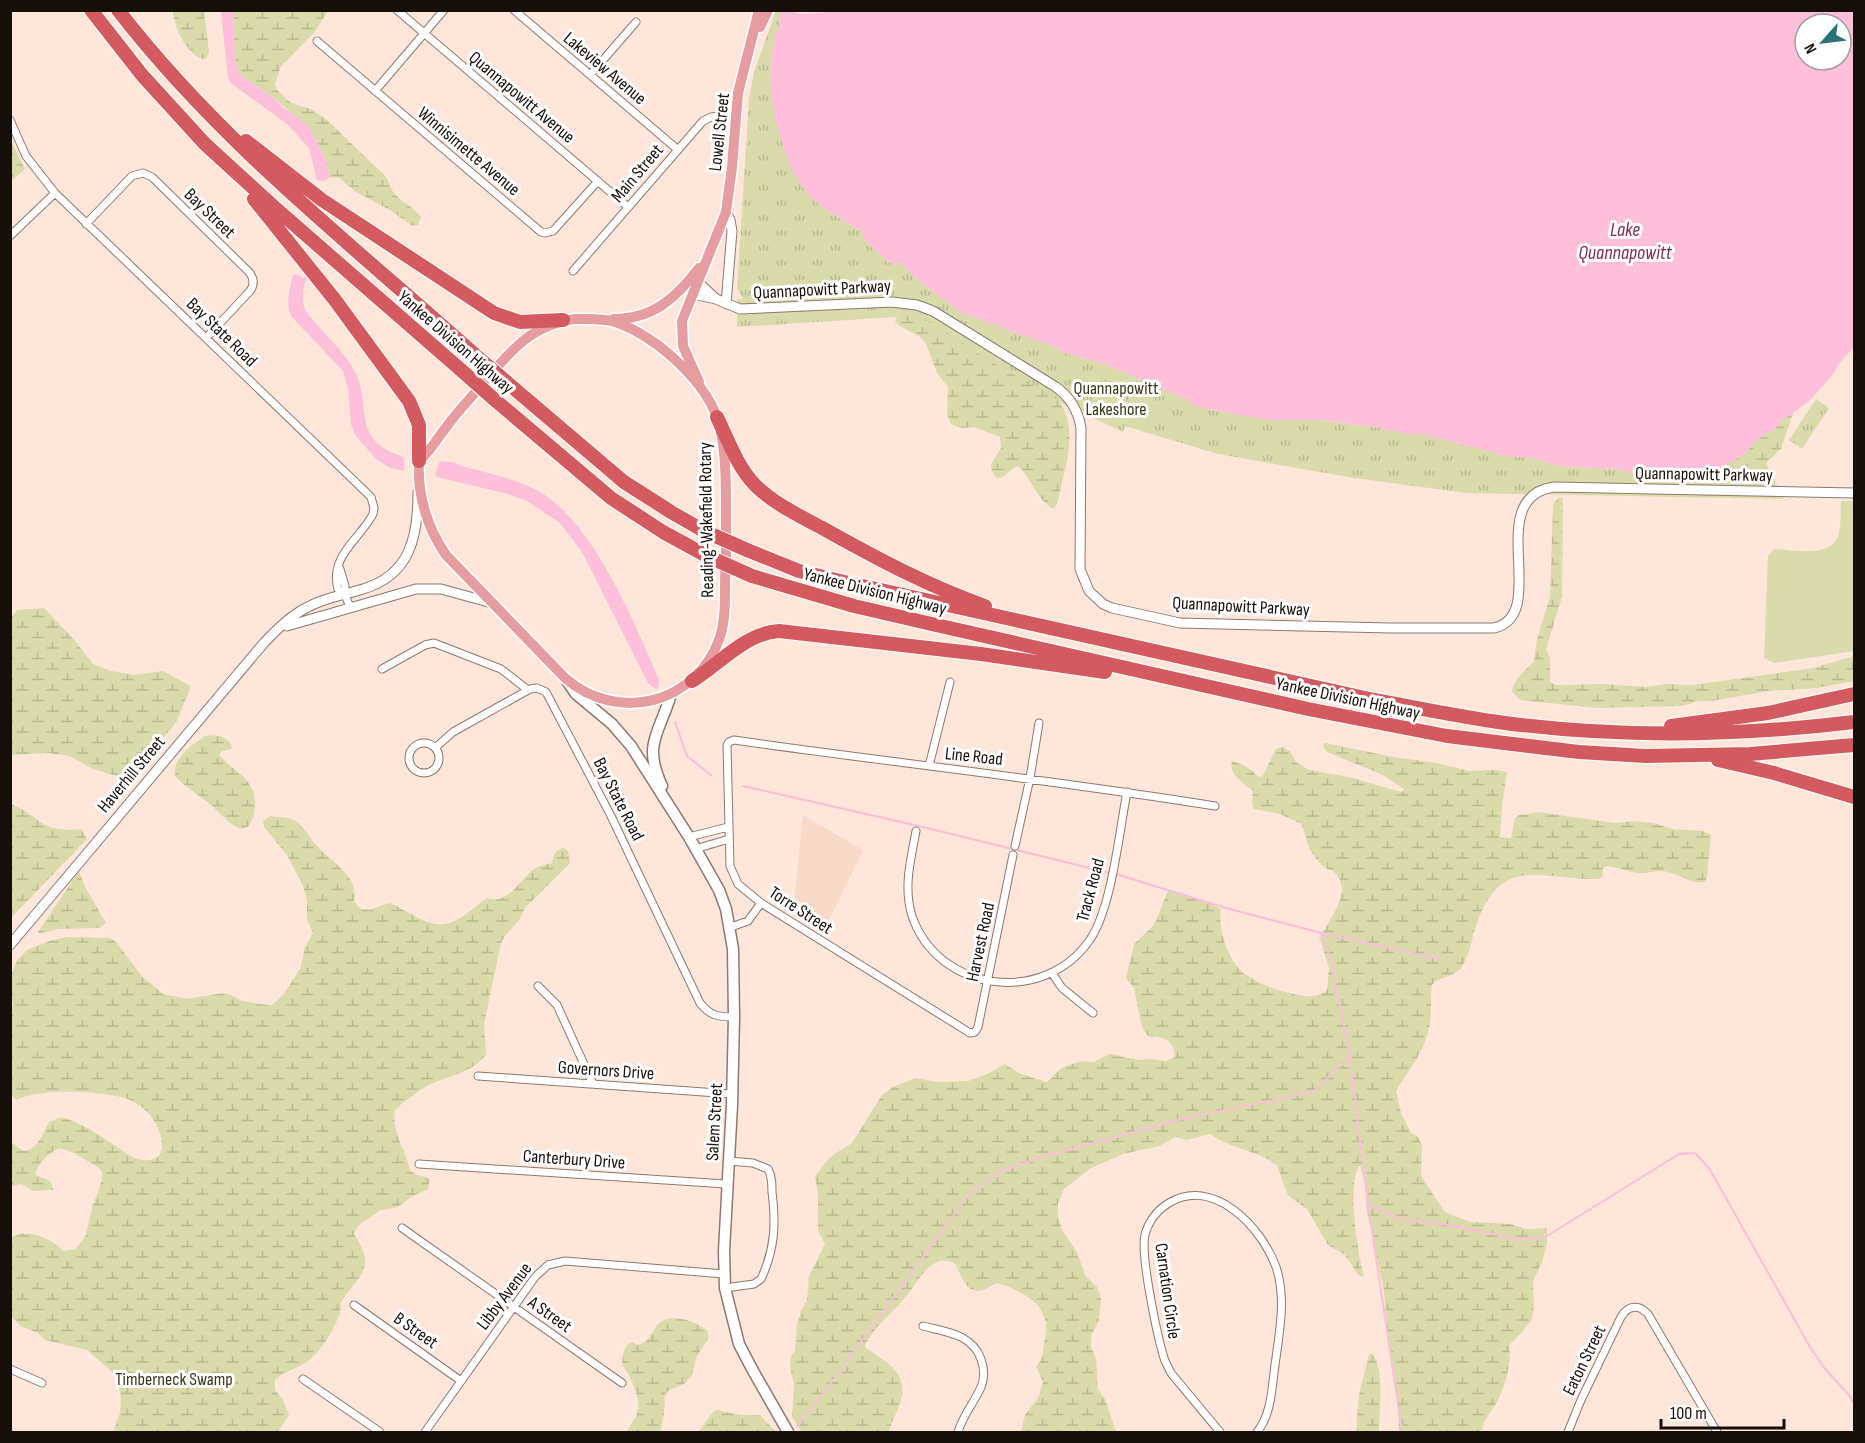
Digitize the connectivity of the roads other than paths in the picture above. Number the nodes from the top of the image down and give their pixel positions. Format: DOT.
graph roads {
  1 [pos="91,10"];
  2 [pos="118,10"];
  3 [pos="397,10"];
  4 [pos="444,10"];
  5 [pos="514,10"];
  6 [pos="759,10"];
  7 [pos="768,10"];
  8 [pos="636,22"];
  9 [pos="424,34"];
  10 [pos="317,41"];
  11 [pos="748,55"];
  12 [pos="590,75"];
  13 [pos="375,91"];
  14 [pos="197,103"];
  15 [pos="736,114"];
  16 [pos="10,120"];
  17 [pos="205,144"];
  18 [pos="677,149"];
  19 [pos="598,182"];
  20 [pos="55,193"];
  21 [pos="628,207"];
  22 [pos="726,212"];
  23 [pos="86,224"];
  24 [pos="10,236"];
  25 [pos="708,256"];
  26 [pos="573,271"];
  27 [pos="698,282"];
  28 [pos="693,294"];
  29 [pos="716,299"];
  30 [pos="726,304"];
  31 [pos="602,319"];
  32 [pos="563,320"];
  33 [pos="206,338"];
  34 [pos="702,387"];
  35 [pos="717,417"];
  36 [pos="419,461"];
  37 [pos="418,481"];
  38 [pos="1854,493"];
  39 [pos="345,595"];
  40 [pos="492,603"];
  41 [pos="350,607"];
  42 [pos="1040,626"];
  43 [pos="282,628"];
  44 [pos="382,669"];
  45 [pos="565,678"];
  46 [pos="692,681"];
  47 [pos="950,682"];
  48 [pos="1199,684"];
  49 [pos="528,690"];
  50 [pos="671,694"];
  51 [pos="1854,694"];
  52 [pos="1854,722"];
  53 [pos="1039,723"];
  54 [pos="1626,732"];
  55 [pos="729,742"];
  56 [pos="1854,745"];
  57 [pos="435,748"];
  58 [pos="1693,756"];
  59 [pos="929,766"];
  60 [pos="1030,778"];
  61 [pos="1127,792"];
  62 [pos="1854,797"];
  63 [pos="1215,806"];
  64 [pos="675,813"];
  65 [pos="728,827"];
  66 [pos="916,831"];
  67 [pos="689,837"];
  68 [pos="729,839"];
  69 [pos="1015,846"];
  70 [pos="695,849"];
  71 [pos="1013,855"];
  72 [pos="761,903"];
  73 [pos="731,927"];
  74 [pos="10,945"];
  75 [pos="1052,973"];
  76 [pos="987,982"];
  77 [pos="537,986"];
  78 [pos="1093,1013"];
  79 [pos="734,1017"];
  80 [pos="974,1032"];
  81 [pos="478,1076"];
  82 [pos="593,1084"];
  83 [pos="732,1094"];
  84 [pos="728,1161"];
  85 [pos="419,1164"];
  86 [pos="726,1184"];
  87 [pos="402,1228"];
  88 [pos="724,1275"];
  89 [pos="725,1288"];
  90 [pos="354,1305"];
  91 [pos="514,1307"];
  92 [pos="923,1326"];
  93 [pos="10,1369"];
  94 [pos="303,1379"];
  95 [pos="461,1380"];
  96 [pos="42,1383"];
  97 [pos="622,1383"];
  98 [pos="1716,1431"];
  99 [pos="380,1432"];
  100 [pos="425,1432"];
  101 [pos="788,1432"];
  102 [pos="958,1432"];
  103 [pos="1220,1432"];
  104 [pos="1257,1432"];
  105 [pos="1568,1432"];
  1 -- 17 [label="highway, Yankee Division Highway"];
  2 -- 14 [label="highway, Yankee Division Highway"];
  3 -- 9 [label="street, Quannapowitt Avenue"];
  4 -- 9 [label="street"];
  5 -- 12 [label="street, Lakeview Avenue"];
  6 -- 11 [label="main road, Lowell Street"];
  7 -- 11 [label="main road"];
  8 -- 12 [label="street"];
  9 -- 13 [label="street"];
  9 -- 19 [label="street, Quannapowitt Avenue"];
  10 -- 13 [label="street, Winnisimette Avenue"];
  11 -- 15 [label="main road, Lowell Street"];
  12 -- 18 [label="street, Lakeview Avenue"];
  13 -- 19 [label="street, Winnisimette Avenue"];
  14 -- 32 [label="highway"];
  14 -- 42 [label="highway, Yankee Division Highway, bridge"];
  15 -- 18 [label="street, Main Street"];
  15 -- 22 [label="main road, Lowell Street"];
  16 -- 20 [label="street, Bay State Road"];
  17 -- 36 [label="highway"];
  17 -- 48 [label="highway, Yankee Division Highway, bridge"];
  18 -- 21 [label="street, Main Street"];
  19 -- 21 [label="street, Quannapowitt Avenue"];
  20 -- 23 [label="street, Bay State Road"];
  20 -- 24 [label="street"];
  21 -- 26 [label="street, Main Street"];
  22 -- 25 [label="main road, Lowell Street"];
  22 -- 30 [label="street, Quannapowitt Parkway"];
  23 -- 33 [label="street, Bay State Road"];
  23 -- 33 [label="street, Bay Street"];
  25 -- 27 [label="main road, Lowell Street"];
  25 -- 31 [label="main road, Lowell Street"];
  27 -- 28 [label="main road, Lowell Street"];
  27 -- 29 [label="street, Quannapowitt Parkway"];
  28 -- 29 [label="street, Quannapowitt Parkway"];
  28 -- 34 [label="main road, Lowell Street"];
  29 -- 30 [label="street, Quannapowitt Parkway"];
  30 -- 38 [label="street, Quannapowitt Parkway"];
  31 -- 32 [label="main road, Reading-Wakefield Rotary"];
  31 -- 34 [label="main road, Reading-Wakefield Rotary"];
  32 -- 36 [label="main road, Reading-Wakefield Rotary"];
  33 -- 39 [label="street, Bay State Road"];
  34 -- 35 [label="main road, Reading-Wakefield Rotary"];
  35 -- 42 [label="highway"];
  35 -- 46 [label="main road, Reading-Wakefield Rotary"];
  36 -- 37 [label="main road, Reading-Wakefield Rotary"];
  37 -- 39 [label="street, Haverhill Street"];
  37 -- 40 [label="main road, Reading-Wakefield Rotary"];
  39 -- 41 [label="street, Bay State Road"];
  39 -- 43 [label="street, Haverhill Street"];
  40 -- 41 [label="street, Haverhill Street"];
  40 -- 45 [label="main road, Reading-Wakefield Rotary"];
  41 -- 43 [label="street, Haverhill Street"];
  42 -- 54 [label="highway, Yankee Division Highway"];
  43 -- 74 [label="street, Haverhill Street"];
  44 -- 49 [label="street, Bay State Road"];
  45 -- 50 [label="main road, Reading-Wakefield Rotary"];
  45 -- 64 [label="main road, Salem Street"];
  46 -- 48 [label="highway"];
  46 -- 50 [label="main road, Reading-Wakefield Rotary"];
  47 -- 59 [label="street"];
  48 -- 58 [label="highway, Yankee Division Highway"];
  49 -- 57 [label="street"];
  49 -- 79 [label="street, Bay State Road"];
  50 -- 64 [label="main road, Salem Street"];
  51 -- 54 [label="highway"];
  52 -- 54 [label="highway, Yankee Division Highway"];
  53 -- 60 [label="street"];
  55 -- 59 [label="street, Line Road"];
  55 -- 65 [label="street, Torre Street"];
  56 -- 58 [label="highway, Yankee Division Highway"];
  57 -- 57 [label="street"];
  58 -- 62 [label="highway"];
  59 -- 60 [label="street, Line Road"];
  60 -- 61 [label="street, Line Road"];
  60 -- 69 [label="street"];
  61 -- 63 [label="street, Line Road"];
  61 -- 75 [label="street, Track Road"];
  64 -- 67 [label="main road, Salem Street"];
  65 -- 67 [label="street"];
  65 -- 68 [label="street, Torre Street"];
  66 -- 76 [label="street, Track Road"];
  67 -- 70 [label="main road, Salem Street"];
  68 -- 70 [label="street"];
  68 -- 72 [label="street, Torre Street"];
  70 -- 73 [label="main road, Salem Street"];
  71 -- 76 [label="street, Harvest Road"];
  72 -- 73 [label="street"];
  72 -- 80 [label="street, Torre Street"];
  73 -- 79 [label="main road, Salem Street"];
  75 -- 76 [label="street, Track Road"];
  75 -- 78 [label="street"];
  76 -- 80 [label="street, Harvest Road"];
  77 -- 82 [label="street"];
  79 -- 83 [label="main road, Salem Street"];
  81 -- 82 [label="street, Governors Drive"];
  82 -- 83 [label="street, Governors Drive"];
  83 -- 84 [label="main road, Salem Street"];
  84 -- 86 [label="main road, Salem Street"];
  84 -- 89 [label="street"];
  85 -- 86 [label="street, Canterbury Drive"];
  86 -- 88 [label="main road, Salem Street"];
  87 -- 91 [label="street, A Street"];
  88 -- 89 [label="main road, Salem Street"];
  88 -- 91 [label="street, Libby Avenue"];
  89 -- 101 [label="main road, Salem Street"];
  90 -- 95 [label="street, B Street"];
  91 -- 95 [label="street, Libby Avenue"];
  91 -- 97 [label="street, A Street"];
  92 -- 102 [label="street"];
  93 -- 96 [label="street"];
  94 -- 99 [label="street"];
  95 -- 100 [label="street, Libby Avenue"];
  98 -- 105 [label="street, Eaton Street"];
  103 -- 104 [label="street, Carnation Circle"];
}
